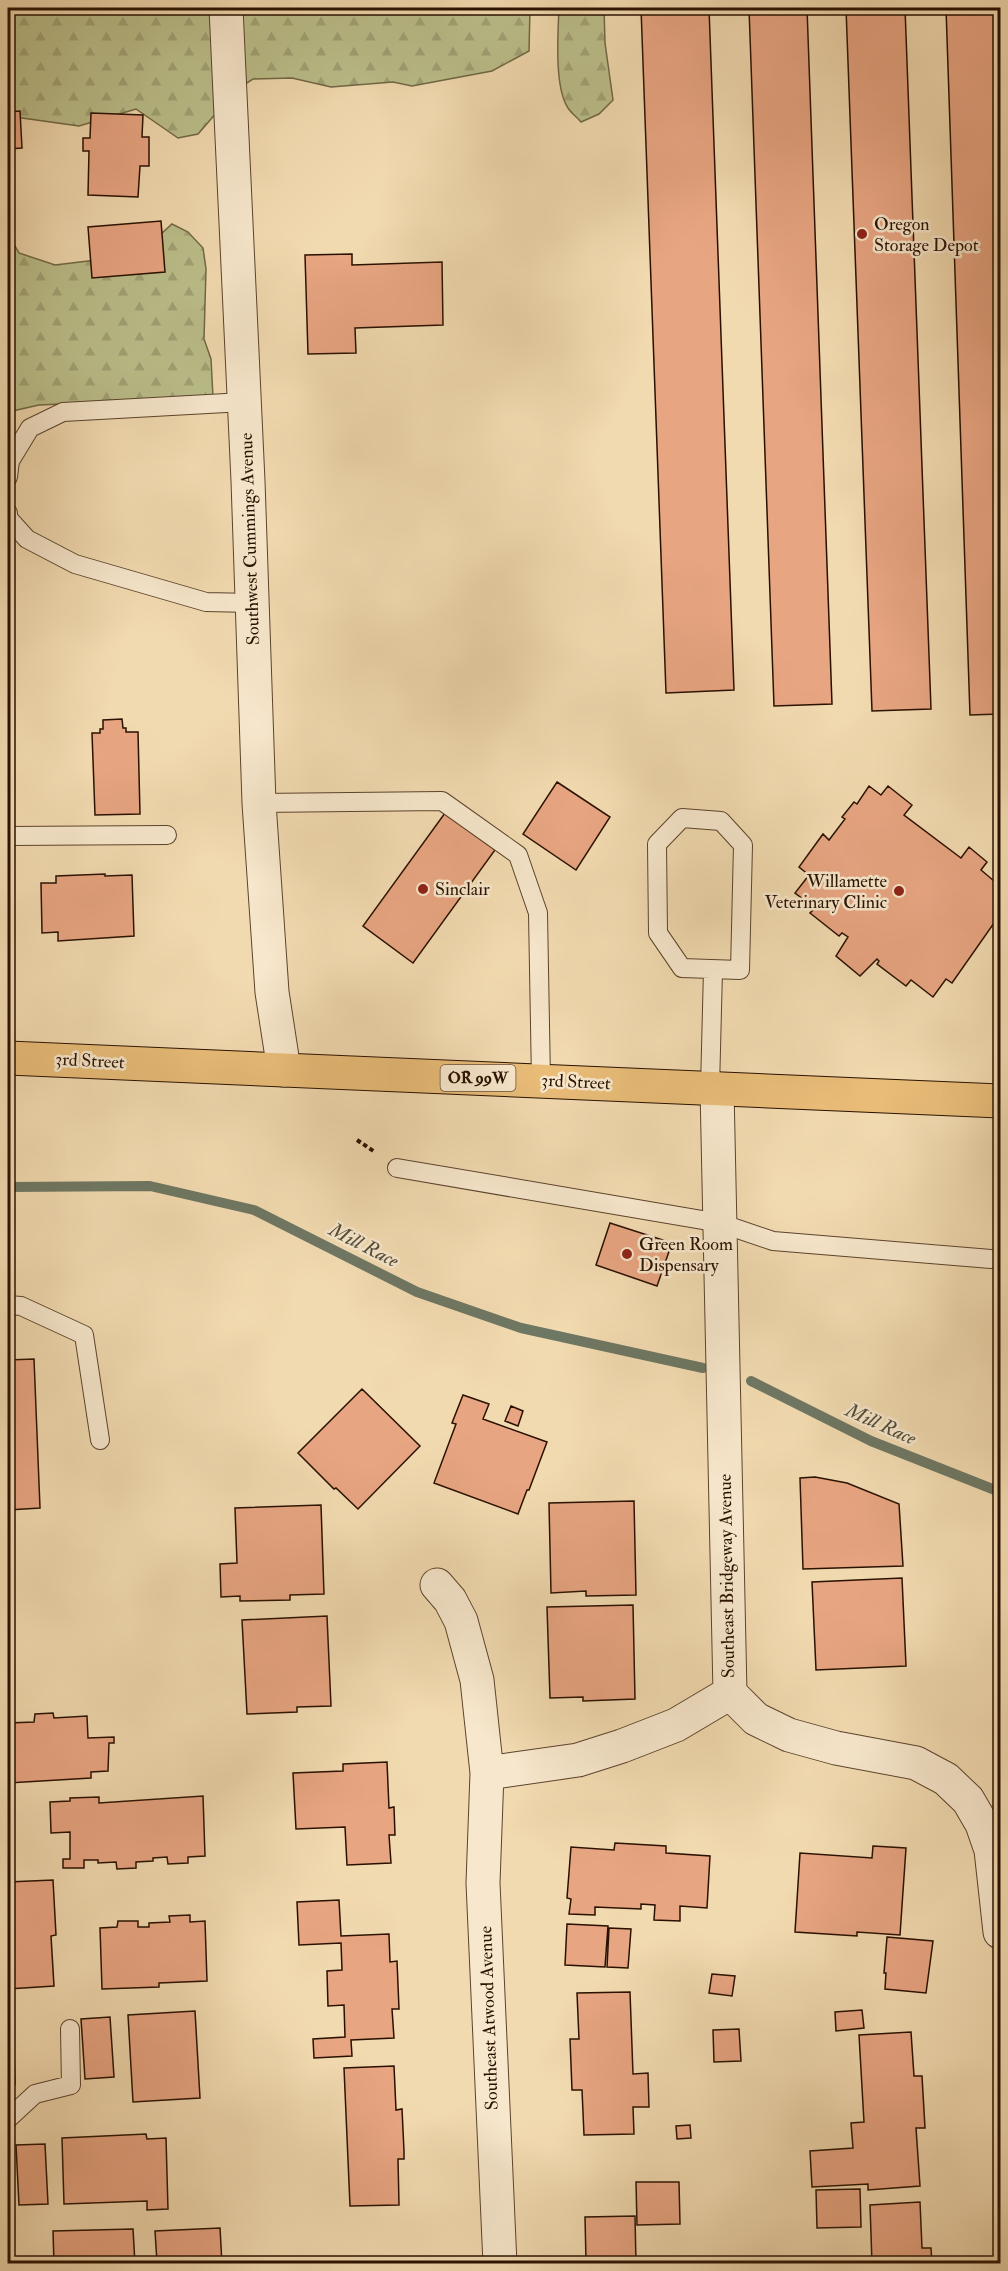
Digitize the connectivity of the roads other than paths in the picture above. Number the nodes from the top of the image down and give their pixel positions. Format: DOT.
graph roads {
  1 [pos="226,8"];
  2 [pos="244,402"];
  3 [pos="8,477"];
  4 [pos="8,513"];
  5 [pos="252,603"];
  6 [pos="260,804"];
  7 [pos="167,835"];
  8 [pos="8,836"];
  9 [pos="713,970"];
  10 [pos="8,1058"];
  11 [pos="284,1070"];
  12 [pos="541,1081"];
  13 [pos="714,1088"];
  14 [pos="1000,1101"];
  15 [pos="398,1168"];
  16 [pos="720,1223"];
  17 [pos="991,1259"];
  18 [pos="8,1305"];
  19 [pos="100,1440"];
  20 [pos="437,1585"];
  21 [pos="730,1693"];
  22 [pos="487,1773"];
  23 [pos="1000,1932"];
  24 [pos="70,2029"];
  25 [pos="8,2119"];
  26 [pos="500,2264"];
  1 -- 2 [label="street, Southwest Cummings Avenue"];
  2 -- 3 [label="lane"];
  2 -- 5 [label="street, Southwest Cummings Avenue"];
  4 -- 5 [label="lane"];
  5 -- 6 [label="street, Southwest Cummings Avenue"];
  6 -- 11 [label="street, Southwest Cummings Avenue"];
  6 -- 12 [label="lane"];
  7 -- 8 [label="lane"];
  9 -- 9 [label="lane"];
  9 -- 13 [label="lane"];
  10 -- 11 [label="highway, 3rd Street / OR 99W"];
  11 -- 12 [label="highway, 3rd Street / OR 99W"];
  12 -- 13 [label="highway, 3rd Street / OR 99W"];
  13 -- 14 [label="highway, 3rd Street / OR 99W"];
  13 -- 16 [label="street, Southeast Bridgeway Avenue"];
  15 -- 16 [label="lane"];
  16 -- 17 [label="lane"];
  16 -- 21 [label="street, Southeast Bridgeway Avenue"];
  18 -- 19 [label="lane"];
  20 -- 22 [label="street, Southeast Atwood Avenue"];
  21 -- 22 [label="street"];
  21 -- 23 [label="street, Southeast Bridgeway Avenue"];
  22 -- 26 [label="street, Southeast Atwood Avenue"];
  24 -- 25 [label="lane"];
}
